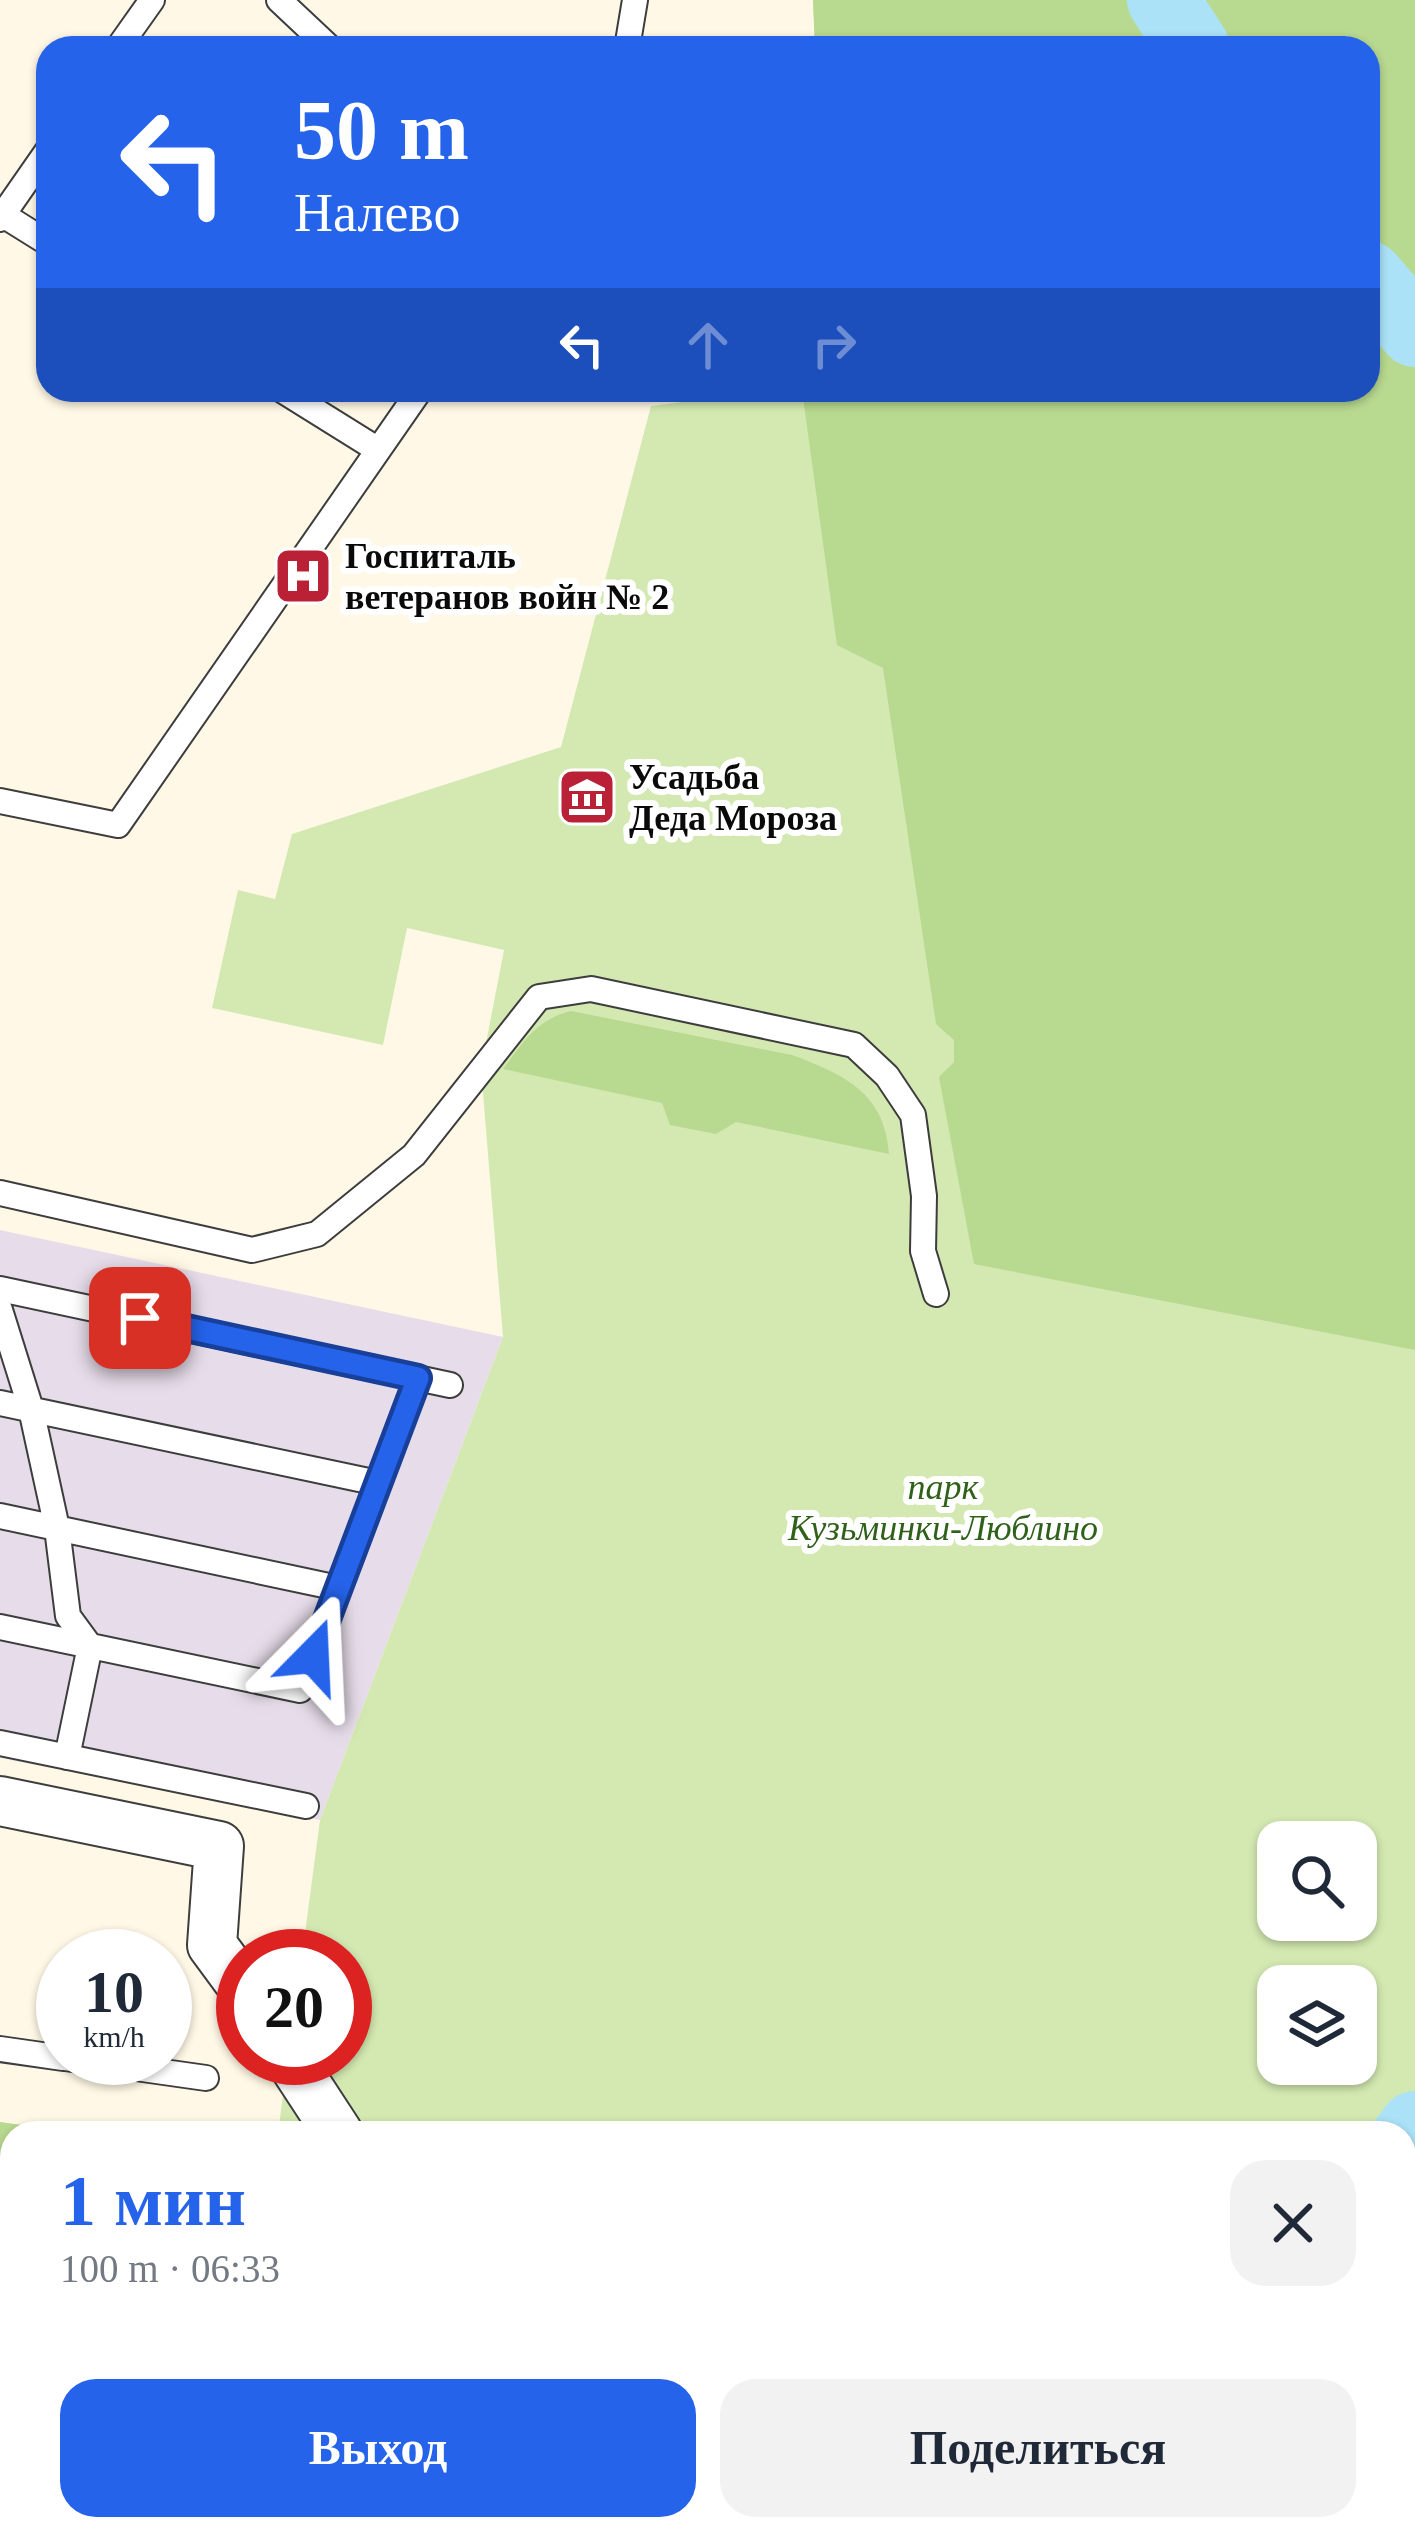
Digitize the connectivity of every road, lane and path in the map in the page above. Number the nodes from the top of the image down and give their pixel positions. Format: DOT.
graph roads {
  1 [pos="152,0"];
  2 [pos="279,0"];
  3 [pos="635,0"];
  4 [pos="126,36"];
  5 [pos="317,36"];
  6 [pos="629,36"];
  7 [pos="36,167"];
  8 [pos="1,216"];
  9 [pos="36,236"];
  10 [pos="301,402"];
  11 [pos="411,402"];
  12 [pos="375,448"];
  13 [pos="0,801"];
  14 [pos="0,1193"];
  15 [pos="0,1289"];
  16 [pos="936,1294"];
  17 [pos="0,1310"];
  18 [pos="418,1378"];
  19 [pos="450,1385"];
  20 [pos="0,1402"];
  21 [pos="31,1409"];
  22 [pos="378,1483"];
  23 [pos="0,1516"];
  24 [pos="57,1528"];
  25 [pos="338,1588"];
  26 [pos="0,1627"];
  27 [pos="90,1646"];
  28 [pos="0,1743"];
  29 [pos="67,1757"];
  30 [pos="0,1801"];
  31 [pos="306,1806"];
  32 [pos="216,1950"];
  33 [pos="0,2049"];
  34 [pos="36,2054"];
  35 [pos="192,2076"];
  36 [pos="206,2078"];
  37 [pos="307,2085"];
  38 [pos="330,2121"];
  1 -- 4 [label="lane"];
  2 -- 5 [label="lane"];
  3 -- 6 [label="lane"];
  7 -- 8 [label="lane"];
  8 -- 9 [label="lane"];
  10 -- 12 [label="lane"];
  11 -- 12 [label="lane"];
  12 -- 13 [label="lane"];
  14 -- 16 [label="lane"];
  15 -- 18 [label="lane"];
  17 -- 21 [label="lane"];
  18 -- 19 [label="lane"];
  18 -- 22 [label="lane"];
  20 -- 21 [label="lane"];
  21 -- 22 [label="lane"];
  21 -- 24 [label="lane"];
  22 -- 25 [label="lane"];
  23 -- 24 [label="lane"];
  24 -- 25 [label="lane"];
  24 -- 27 [label="lane"];
  25 -- 27 [label="lane"];
  26 -- 27 [label="lane"];
  27 -- 29 [label="lane"];
  28 -- 29 [label="lane"];
  29 -- 31 [label="lane"];
  30 -- 32 [label="street"];
  33 -- 34 [label="lane"];
  35 -- 36 [label="lane"];
  37 -- 38 [label="street"];
}
